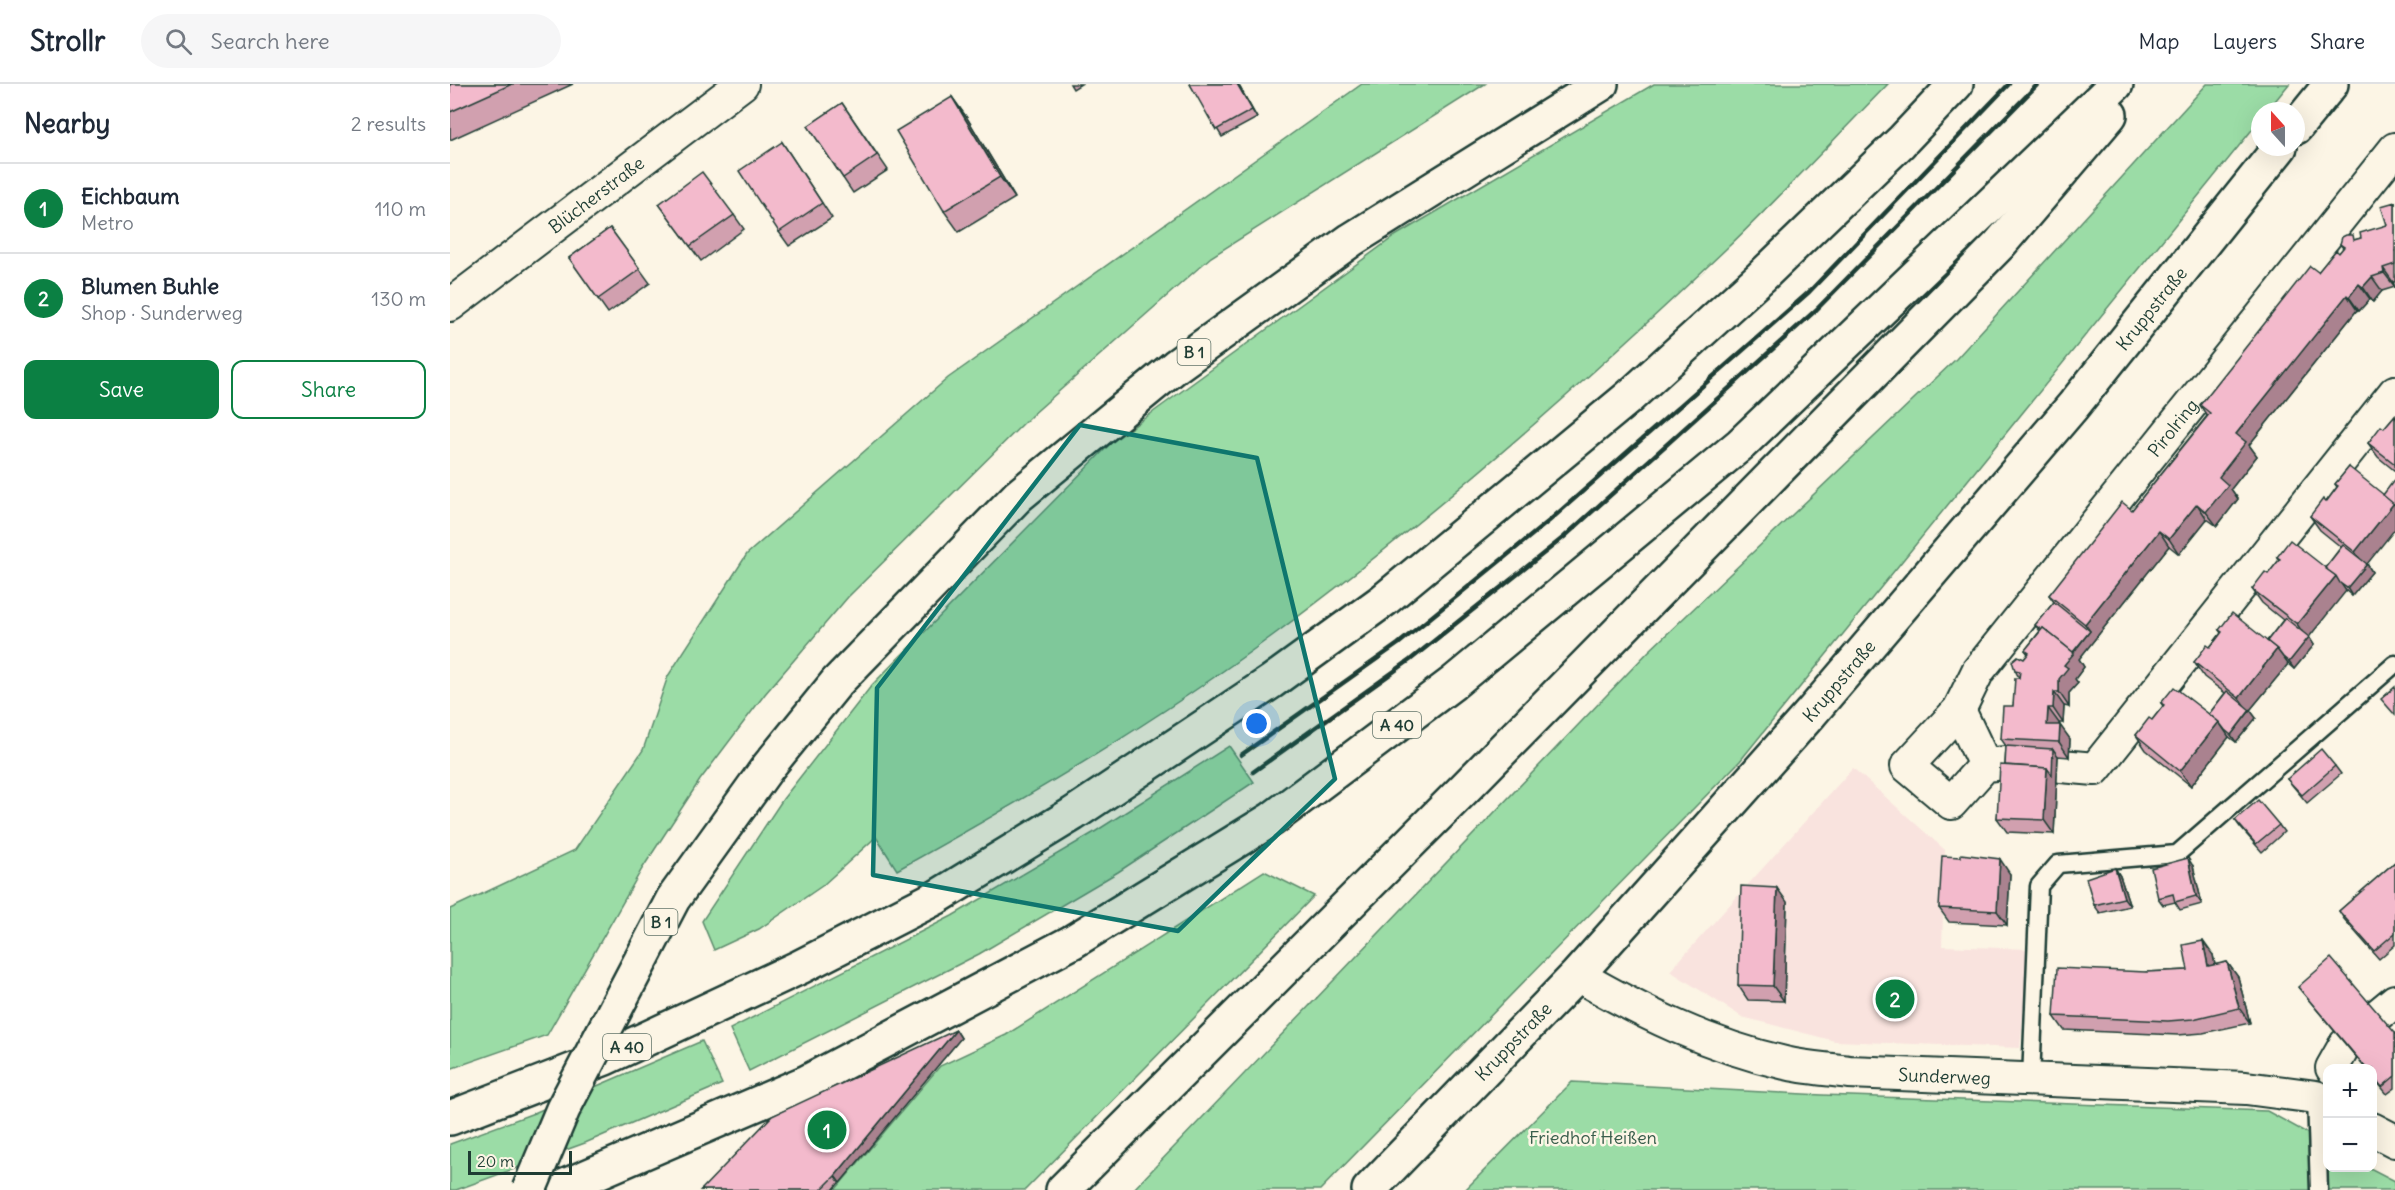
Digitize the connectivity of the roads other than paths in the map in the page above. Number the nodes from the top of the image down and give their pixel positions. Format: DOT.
graph roads {
  1 [pos="742,84"];
  2 [pos="1601,84"];
  3 [pos="1956,84"];
  4 [pos="2116,84"];
  5 [pos="2137,84"];
  6 [pos="2331,84"];
  7 [pos="2305,116"];
  8 [pos="2395,150"];
  9 [pos="2273,156"];
  10 [pos="450,305"];
  11 [pos="2395,393"];
  12 [pos="2395,664"];
  13 [pos="1959,710"];
  14 [pos="2061,766"];
  15 [pos="1577,975"];
  16 [pos="2031,1080"];
  17 [pos="2323,1092"];
  18 [pos="2323,1112"];
  19 [pos="450,1118"];
  20 [pos="2377,1131"];
  21 [pos="2395,1141"];
  22 [pos="529,1190"];
  23 [pos="556,1190"];
  24 [pos="1063,1190"];
  25 [pos="1369,1190"];
  26 [pos="2319,1190"];
  1 -- 10 [label="street, Blücherstraße"];
  2 -- 22 [label="main road, B 1, bridge"];
  3 -- 19 [label="main road, A 40"];
  4 -- 23 [label="main road, A 40"];
  5 -- 24 [label="main road"];
  6 -- 7 [label="main road"];
  8 -- 13 [label="street, Pirolring"];
  9 -- 15 [label="main road, Kruppstraße"];
  11 -- 14 [label="street"];
  12 -- 16 [label="lane"];
  13 -- 13 [label="street, Pirolring"];
  15 -- 16 [label="street, Sunderweg"];
  15 -- 25 [label="main road, Kruppstraße"];
  16 -- 17 [label="street, Sunderweg"];
  18 -- 26 [label="lane"];
  20 -- 21 [label="street"];
}
